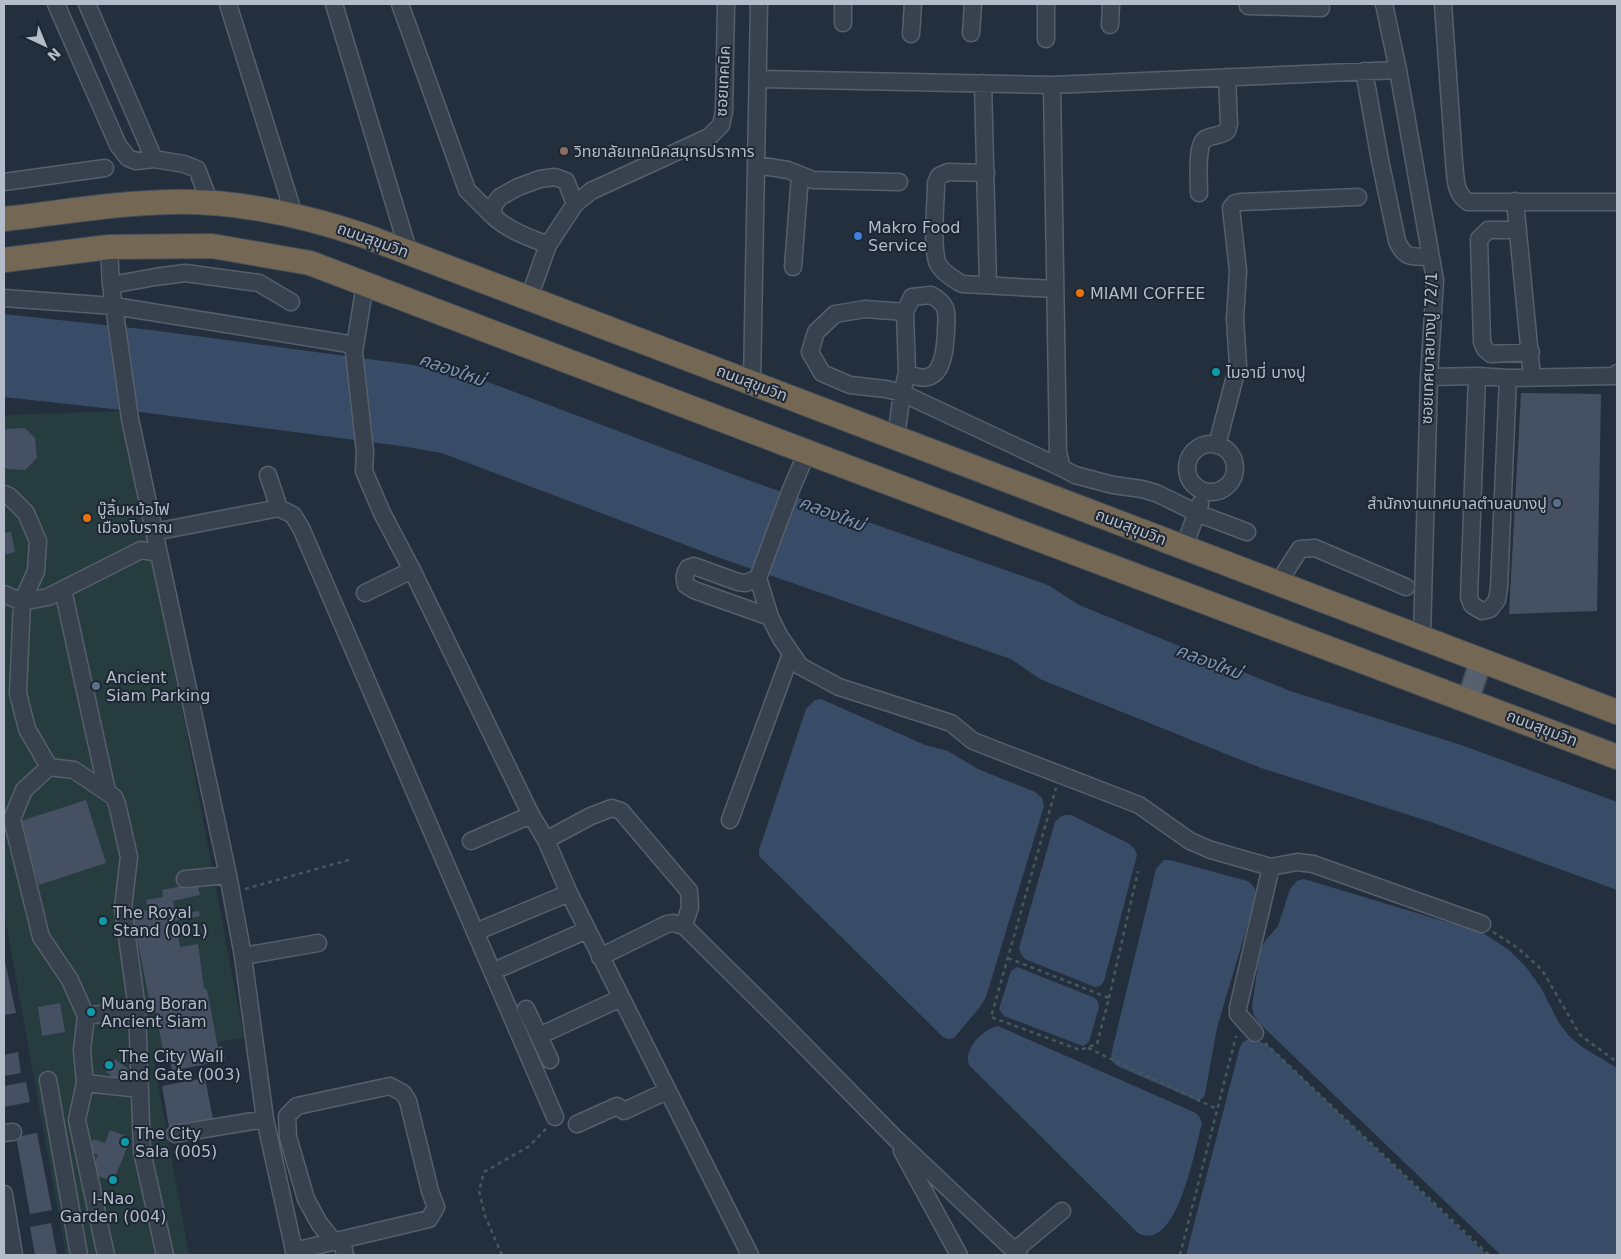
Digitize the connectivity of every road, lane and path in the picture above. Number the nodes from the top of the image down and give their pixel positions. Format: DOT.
graph roads {
  1 [pos="56,4"];
  2 [pos="87,4"];
  3 [pos="228,4"];
  4 [pos="334,4"];
  5 [pos="400,4"];
  6 [pos="726,4"];
  7 [pos="759,4"];
  8 [pos="843,4"];
  9 [pos="912,4"];
  10 [pos="973,4"];
  11 [pos="1046,4"];
  12 [pos="1110,4"];
  13 [pos="1248,4"];
  14 [pos="1384,4"];
  15 [pos="1443,4"];
  16 [pos="1321,8"];
  17 [pos="843,23"];
  18 [pos="1110,25"];
  19 [pos="972,33"];
  20 [pos="911,34"];
  21 [pos="1046,39"];
  22 [pos="1398,70"];
  23 [pos="1364,71"];
  24 [pos="1227,77"];
  25 [pos="758,79"];
  26 [pos="983,83"];
  27 [pos="1052,84"];
  28 [pos="154,159"];
  29 [pos="757,165"];
  30 [pos="104,168"];
  31 [pos="986,174"];
  32 [pos="800,176"];
  33 [pos="4,182"];
  34 [pos="899,182"];
  35 [pos="1199,193"];
  36 [pos="1358,197"];
  37 [pos="1514,202"];
  38 [pos="1617,202"];
  39 [pos="210,203"];
  40 [pos="575,204"];
  41 [pos="294,215"];
  42 [pos="494,217"];
  43 [pos="4,219"];
  44 [pos="1518,230"];
  45 [pos="548,245"];
  46 [pos="109,247"];
  47 [pos="409,253"];
  48 [pos="1430,257"];
  49 [pos="4,260"];
  50 [pos="793,267"];
  51 [pos="365,284"];
  52 [pos="111,285"];
  53 [pos="988,285"];
  54 [pos="1055,289"];
  55 [pos="4,298"];
  56 [pos="529,298"];
  57 [pos="291,302"];
  58 [pos="905,312"];
  59 [pos="115,313"];
  60 [pos="354,348"];
  61 [pos="1531,352"];
  62 [pos="907,373"];
  63 [pos="1617,373"];
  64 [pos="1477,376"];
  65 [pos="1429,377"];
  66 [pos="1532,377"];
  67 [pos="1508,378"];
  68 [pos="752,382"];
  69 [pos="902,393"];
  70 [pos="896,438"];
  71 [pos="1217,445"];
  72 [pos="807,452"];
  73 [pos="1062,468"];
  74 [pos="268,475"];
  75 [pos="1204,492"];
  76 [pos="4,494"];
  77 [pos="279,508"];
  78 [pos="1197,513"];
  79 [pos="154,532"];
  80 [pos="1248,532"];
  81 [pos="1184,547"];
  82 [pos="158,553"];
  83 [pos="412,570"];
  84 [pos="759,576"];
  85 [pos="1278,583"];
  86 [pos="1406,586"];
  87 [pos="63,590"];
  88 [pos="365,593"];
  89 [pos="4,594"];
  90 [pos="22,602"];
  91 [pos="770,617"];
  92 [pos="1422,637"];
  93 [pos="791,654"];
  94 [pos="1481,660"];
  95 [pos="1468,700"];
  96 [pos="1617,712"];
  97 [pos="1617,757"];
  98 [pos="49,767"];
  99 [pos="1060,775"];
  100 [pos="107,791"];
  101 [pos="531,815"];
  102 [pos="730,820"];
  103 [pos="546,840"];
  104 [pos="471,841"];
  105 [pos="352,859"];
  106 [pos="1271,867"];
  107 [pos="1138,871"];
  108 [pos="228,875"];
  109 [pos="185,878"];
  110 [pos="231,893"];
  111 [pos="569,893"];
  112 [pos="1482,924"];
  113 [pos="684,926"];
  114 [pos="485,928"];
  115 [pos="587,930"];
  116 [pos="318,943"];
  117 [pos="243,956"];
  118 [pos="600,957"];
  119 [pos="1008,958"];
  120 [pos="503,967"];
  121 [pos="621,998"];
  122 [pos="1109,998"];
  123 [pos="137,1009"];
  124 [pos="526,1009"];
  125 [pos="86,1016"];
  126 [pos="1241,1018"];
  127 [pos="1255,1033"];
  128 [pos="539,1036"];
  129 [pos="1086,1048"];
  130 [pos="550,1060"];
  131 [pos="1617,1062"];
  132 [pos="48,1080"];
  133 [pos="85,1083"];
  134 [pos="140,1089"];
  135 [pos="666,1091"];
  136 [pos="1217,1109"];
  137 [pos="555,1117"];
  138 [pos="265,1119"];
  139 [pos="577,1124"];
  140 [pos="175,1134"];
  141 [pos="895,1138"];
  142 [pos="4,1194"];
  143 [pos="1062,1211"];
  144 [pos="7,1227"];
  145 [pos="340,1246"];
  146 [pos="294,1253"];
  147 [pos="1016,1253"];
  148 [pos="14,1255"];
  149 [pos="79,1255"];
  150 [pos="106,1255"];
  151 [pos="165,1255"];
  152 [pos="502,1255"];
  153 [pos="750,1255"];
  154 [pos="959,1255"];
  155 [pos="1180,1255"];
  156 [pos="1489,1255"];
  1 -- 28 [label="street"];
  2 -- 28 [label="street"];
  3 -- 41 [label="street"];
  4 -- 47 [label="street"];
  5 -- 42 [label="street"];
  6 -- 40 [label="street, ซอยเทคนิค"];
  7 -- 25 [label="street"];
  8 -- 17 [label="street"];
  9 -- 20 [label="street"];
  10 -- 19 [label="street"];
  11 -- 21 [label="street"];
  12 -- 18 [label="street"];
  13 -- 16 [label="street"];
  14 -- 22 [label="street, ซอยเทศบาลบางปู 72/1"];
  15 -- 37 [label="street"];
  22 -- 23 [label="street"];
  22 -- 48 [label="street, ซอยเทศบาลบางปู 72/1"];
  23 -- 24 [label="street"];
  23 -- 48 [label="street"];
  24 -- 27 [label="street"];
  24 -- 35 [label="street"];
  25 -- 26 [label="street"];
  25 -- 29 [label="street"];
  26 -- 27 [label="street"];
  26 -- 31 [label="street"];
  27 -- 54 [label="street"];
  28 -- 39 [label="street"];
  29 -- 32 [label="street"];
  29 -- 68 [label="street"];
  30 -- 33 [label="street"];
  31 -- 53 [label="street"];
  31 -- 53 [label="street"];
  32 -- 34 [label="street"];
  32 -- 50 [label="street"];
  36 -- 71 [label="street"];
  37 -- 38 [label="street"];
  37 -- 44 [label="street"];
  39 -- 41 [label="highway, ถนนสุขุมวิท"];
  39 -- 43 [label="highway, ถนนสุขุมวิท"];
  40 -- 42 [label="street"];
  40 -- 45 [label="street, ซอยเทคนิค"];
  41 -- 47 [label="highway, ถนนสุขุมวิท"];
  42 -- 45 [label="street"];
  44 -- 61 [label="street"];
  44 -- 61 [label="street"];
  45 -- 56 [label="street, ซอยเทคนิค"];
  46 -- 49 [label="highway, ถนนสุขุมวิท"];
  46 -- 51 [label="highway, ถนนสุขุมวิท"];
  46 -- 52 [label="street"];
  47 -- 56 [label="highway, ถนนสุขุมวิท"];
  48 -- 65 [label="street, ซอยเทศบาลบางปู 72/1"];
  51 -- 60 [label="street"];
  51 -- 72 [label="highway, ถนนสุขุมวิท"];
  52 -- 57 [label="street"];
  52 -- 59 [label="street"];
  53 -- 54 [label="street"];
  54 -- 73 [label="street"];
  55 -- 59 [label="street"];
  56 -- 68 [label="highway, ถนนสุขุมวิท"];
  58 -- 62 [label="street"];
  58 -- 62 [label="street"];
  58 -- 69 [label="street"];
  59 -- 60 [label="street"];
  59 -- 79 [label="street"];
  60 -- 83 [label="street"];
  61 -- 66 [label="street"];
  62 -- 69 [label="street"];
  63 -- 66 [label="street"];
  64 -- 65 [label="street"];
  64 -- 67 [label="street"];
  64 -- 67 [label="street"];
  65 -- 92 [label="street, ซอยเทศบาลบางปู 72/1"];
  66 -- 67 [label="street"];
  68 -- 70 [label="highway, ถนนสุขุมวิท"];
  69 -- 70 [label="street"];
  69 -- 73 [label="street"];
  70 -- 81 [label="highway, ถนนสุขุมวิท"];
  71 -- 75 [label="street"];
  71 -- 75 [label="street"];
  72 -- 84 [label="street"];
  72 -- 95 [label="highway, ถนนสุขุมวิท"];
  73 -- 78 [label="street"];
  74 -- 77 [label="street"];
  75 -- 78 [label="street"];
  76 -- 90 [label="street"];
  77 -- 79 [label="street"];
  77 -- 137 [label="street"];
  78 -- 80 [label="street"];
  78 -- 81 [label="street"];
  79 -- 82 [label="street"];
  81 -- 85 [label="highway, ถนนสุขุมวิท"];
  82 -- 87 [label="street"];
  82 -- 108 [label="street"];
  83 -- 88 [label="street"];
  83 -- 101 [label="street"];
  84 -- 91 [label="street"];
  84 -- 91 [label="street"];
  85 -- 86 [label="street"];
  85 -- 92 [label="highway, ถนนสุขุมวิท"];
  87 -- 90 [label="street"];
  87 -- 100 [label="street"];
  89 -- 90 [label="street"];
  90 -- 98 [label="street"];
  91 -- 93 [label="street"];
  92 -- 94 [label="highway, ถนนสุขุมวิท"];
  93 -- 99 [label="street"];
  93 -- 102 [label="street"];
  94 -- 95 [label="main road"];
  94 -- 96 [label="highway, ถนนสุขุมวิท"];
  95 -- 97 [label="highway, ถนนสุขุมวิท"];
  98 -- 100 [label="street"];
  98 -- 125 [label="street"];
  99 -- 106 [label="street"];
  99 -- 119 [label="path"];
  100 -- 123 [label="street"];
  101 -- 103 [label="street"];
  101 -- 104 [label="street"];
  103 -- 111 [label="street"];
  103 -- 113 [label="street"];
  105 -- 110 [label="path"];
  106 -- 112 [label="street"];
  106 -- 126 [label="street"];
  107 -- 122 [label="path"];
  108 -- 109 [label="street"];
  108 -- 110 [label="street"];
  110 -- 117 [label="street"];
  111 -- 114 [label="street"];
  111 -- 115 [label="street"];
  112 -- 131 [label="path"];
  113 -- 118 [label="street"];
  113 -- 141 [label="street"];
  115 -- 118 [label="street"];
  115 -- 120 [label="street"];
  116 -- 117 [label="street"];
  117 -- 138 [label="street"];
  118 -- 121 [label="street"];
  119 -- 122 [label="path"];
  119 -- 129 [label="path"];
  121 -- 128 [label="street"];
  121 -- 135 [label="street"];
  122 -- 129 [label="path"];
  123 -- 125 [label="street"];
  123 -- 134 [label="street"];
  124 -- 128 [label="street"];
  125 -- 133 [label="street"];
  126 -- 127 [label="street"];
  126 -- 136 [label="path"];
  127 -- 156 [label="path"];
  128 -- 130 [label="street"];
  129 -- 136 [label="path"];
  132 -- 149 [label="street"];
  133 -- 134 [label="street"];
  133 -- 150 [label="street"];
  134 -- 151 [label="street"];
  135 -- 139 [label="street"];
  135 -- 153 [label="street"];
  136 -- 155 [label="path"];
  137 -- 152 [label="path"];
  138 -- 140 [label="street"];
  138 -- 146 [label="street"];
  141 -- 147 [label="street"];
  141 -- 154 [label="street"];
  142 -- 144 [label="street"];
  143 -- 147 [label="street"];
  144 -- 148 [label="street"];
  145 -- 145 [label="street"];
  145 -- 146 [label="street"];
}
